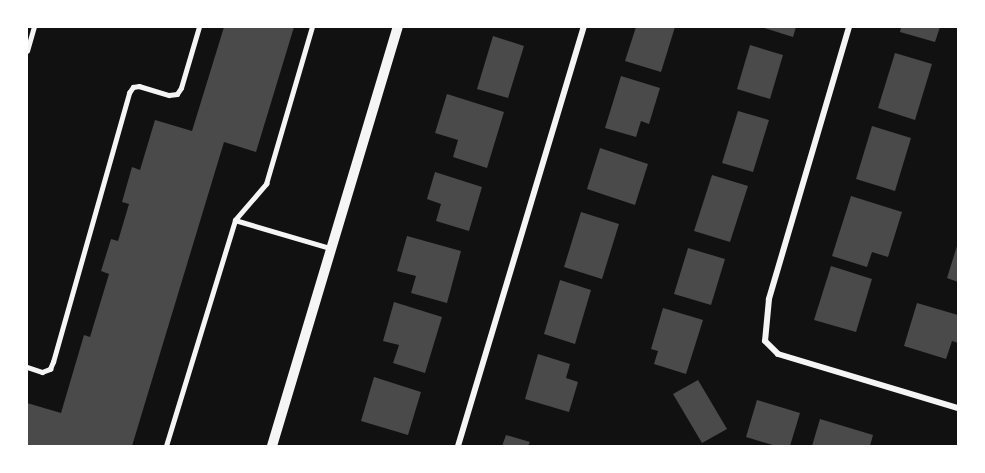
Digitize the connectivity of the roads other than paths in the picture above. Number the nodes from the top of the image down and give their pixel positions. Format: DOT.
graph roads {
  1 [pos="34,27"];
  2 [pos="199,27"];
  3 [pos="312,27"];
  4 [pos="398,27"];
  5 [pos="584,27"];
  6 [pos="849,27"];
  7 [pos="27,51"];
  8 [pos="235,220"];
  9 [pos="332,249"];
  10 [pos="27,367"];
  11 [pos="958,408"];
  12 [pos="166,446"];
  13 [pos="272,446"];
  14 [pos="458,446"];
  1 -- 7 [label="lane"];
  2 -- 10 [label="lane"];
  3 -- 8 [label="lane"];
  4 -- 9 [label="street"];
  5 -- 14 [label="street"];
  6 -- 11 [label="street"];
  8 -- 9 [label="lane"];
  8 -- 12 [label="lane"];
  9 -- 13 [label="street"];
}
